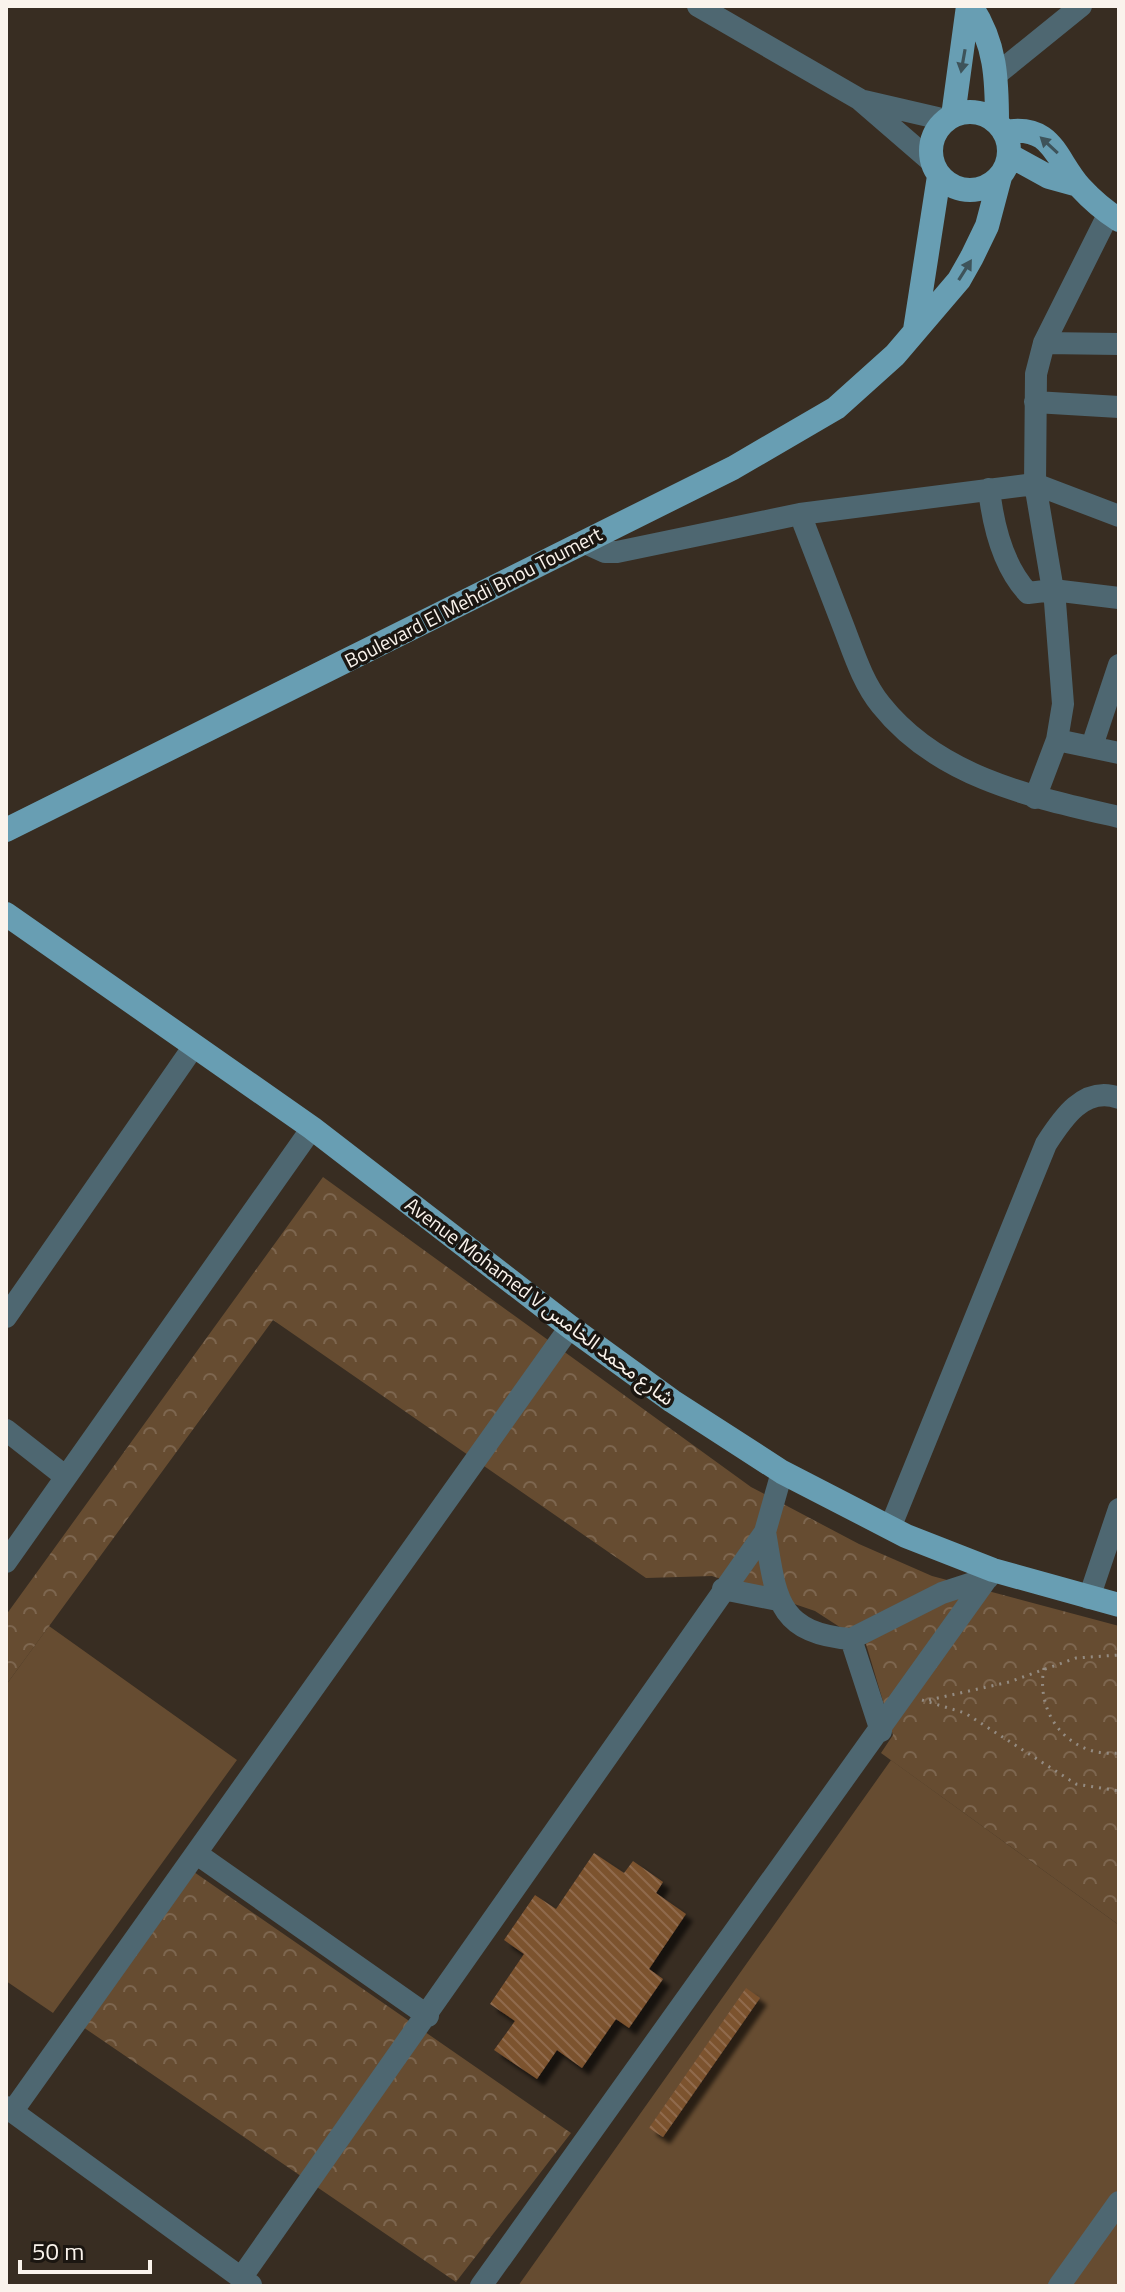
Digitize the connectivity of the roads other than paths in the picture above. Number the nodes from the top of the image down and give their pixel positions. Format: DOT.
graph roads {
  1 [pos="698,6"];
  2 [pos="970,6"];
  3 [pos="1081,6"];
  4 [pos="997,74"];
  5 [pos="859,99"];
  6 [pos="949,118"];
  7 [pos="1003,147"];
  8 [pos="936,170"];
  9 [pos="1114,217"];
  10 [pos="915,330"];
  11 [pos="1044,343"];
  12 [pos="1119,344"];
  13 [pos="1035,402"];
  14 [pos="1119,407"];
  15 [pos="1035,484"];
  16 [pos="989,489"];
  17 [pos="800,514"];
  18 [pos="1119,516"];
  19 [pos="583,542"];
  20 [pos="1053,590"];
  21 [pos="1119,598"];
  22 [pos="1119,665"];
  23 [pos="1057,740"];
  24 [pos="1092,746"];
  25 [pos="1119,753"];
  26 [pos="1035,798"];
  27 [pos="1119,817"];
  28 [pos="6,830"];
  29 [pos="6,914"];
  30 [pos="194,1046"];
  31 [pos="1119,1098"];
  32 [pos="312,1128"];
  33 [pos="6,1317"];
  34 [pos="570,1327"];
  35 [pos="6,1430"];
  36 [pos="782,1472"];
  37 [pos="66,1477"];
  38 [pos="1119,1509"];
  39 [pos="890,1528"];
  40 [pos="765,1532"];
  41 [pos="6,1562"];
  42 [pos="990,1574"];
  43 [pos="723,1589"];
  44 [pos="1089,1598"];
  45 [pos="778,1600"];
  46 [pos="1119,1605"];
  47 [pos="851,1639"];
  48 [pos="881,1731"];
  49 [pos="197,1854"];
  50 [pos="428,2016"];
  51 [pos="9,2110"];
  52 [pos="1119,2202"];
  53 [pos="246,2282"];
  54 [pos="481,2286"];
  55 [pos="1059,2286"];
  1 -- 5 [label="street"];
  2 -- 4 [label="main road, Boulevard El Mehdi Bnou Toumert"];
  2 -- 6 [label="main road, Boulevard El Mehdi Bnou Toumert, one-way"];
  3 -- 4 [label="street"];
  4 -- 7 [label="main road, Boulevard El Mehdi Bnou Toumert"];
  5 -- 6 [label="street"];
  5 -- 8 [label="street"];
  6 -- 7 [label="main road"];
  6 -- 8 [label="main road, Boulevard El Mehdi Bnou Toumert"];
  7 -- 8 [label="main road"];
  7 -- 9 [label="main road"];
  10 -- 7 [label="main road, Boulevard El Mehdi Bnou Toumert, one-way"];
  8 -- 10 [label="main road, Boulevard El Mehdi Bnou Toumert"];
  9 -- 11 [label="street"];
  10 -- 19 [label="main road, Boulevard El Mehdi Bnou Toumert"];
  11 -- 12 [label="street"];
  11 -- 13 [label="street"];
  13 -- 14 [label="street"];
  13 -- 15 [label="street"];
  15 -- 16 [label="street"];
  15 -- 18 [label="street"];
  15 -- 20 [label="street"];
  16 -- 17 [label="street"];
  16 -- 20 [label="street"];
  17 -- 19 [label="street"];
  17 -- 26 [label="street"];
  19 -- 28 [label="main road, Boulevard El Mehdi Bnou Toumert"];
  20 -- 21 [label="street"];
  20 -- 23 [label="street"];
  22 -- 24 [label="street"];
  23 -- 24 [label="street"];
  23 -- 26 [label="street"];
  24 -- 25 [label="street"];
  26 -- 27 [label="street"];
  29 -- 30 [label="main road, Avenue Mohamed V شارع محمد الخامس"];
  30 -- 32 [label="main road, Avenue Mohamed V شارع محمد الخامس"];
  30 -- 33 [label="street"];
  31 -- 39 [label="street"];
  32 -- 34 [label="main road, Avenue Mohamed V شارع محمد الخامس"];
  32 -- 37 [label="street"];
  34 -- 36 [label="main road, Avenue Mohamed V شارع محمد الخامس"];
  34 -- 49 [label="street"];
  35 -- 37 [label="street"];
  36 -- 39 [label="main road, Avenue Mohamed V شارع محمد الخامس"];
  36 -- 40 [label="street"];
  37 -- 41 [label="street"];
  38 -- 44 [label="street"];
  39 -- 42 [label="main road, Avenue Mohamed V شارع محمد الخامس"];
  40 -- 43 [label="street"];
  40 -- 45 [label="street"];
  42 -- 44 [label="main road, Avenue Mohamed V شارع محمد الخامس"];
  42 -- 47 [label="street"];
  42 -- 48 [label="street"];
  43 -- 45 [label="street"];
  43 -- 50 [label="street"];
  44 -- 46 [label="main road, Avenue Mohamed V شارع محمد الخامس"];
  45 -- 47 [label="street"];
  47 -- 48 [label="street"];
  48 -- 54 [label="street"];
  49 -- 50 [label="street"];
  49 -- 51 [label="street"];
  50 -- 53 [label="street"];
  51 -- 53 [label="street"];
  52 -- 55 [label="street"];
}
